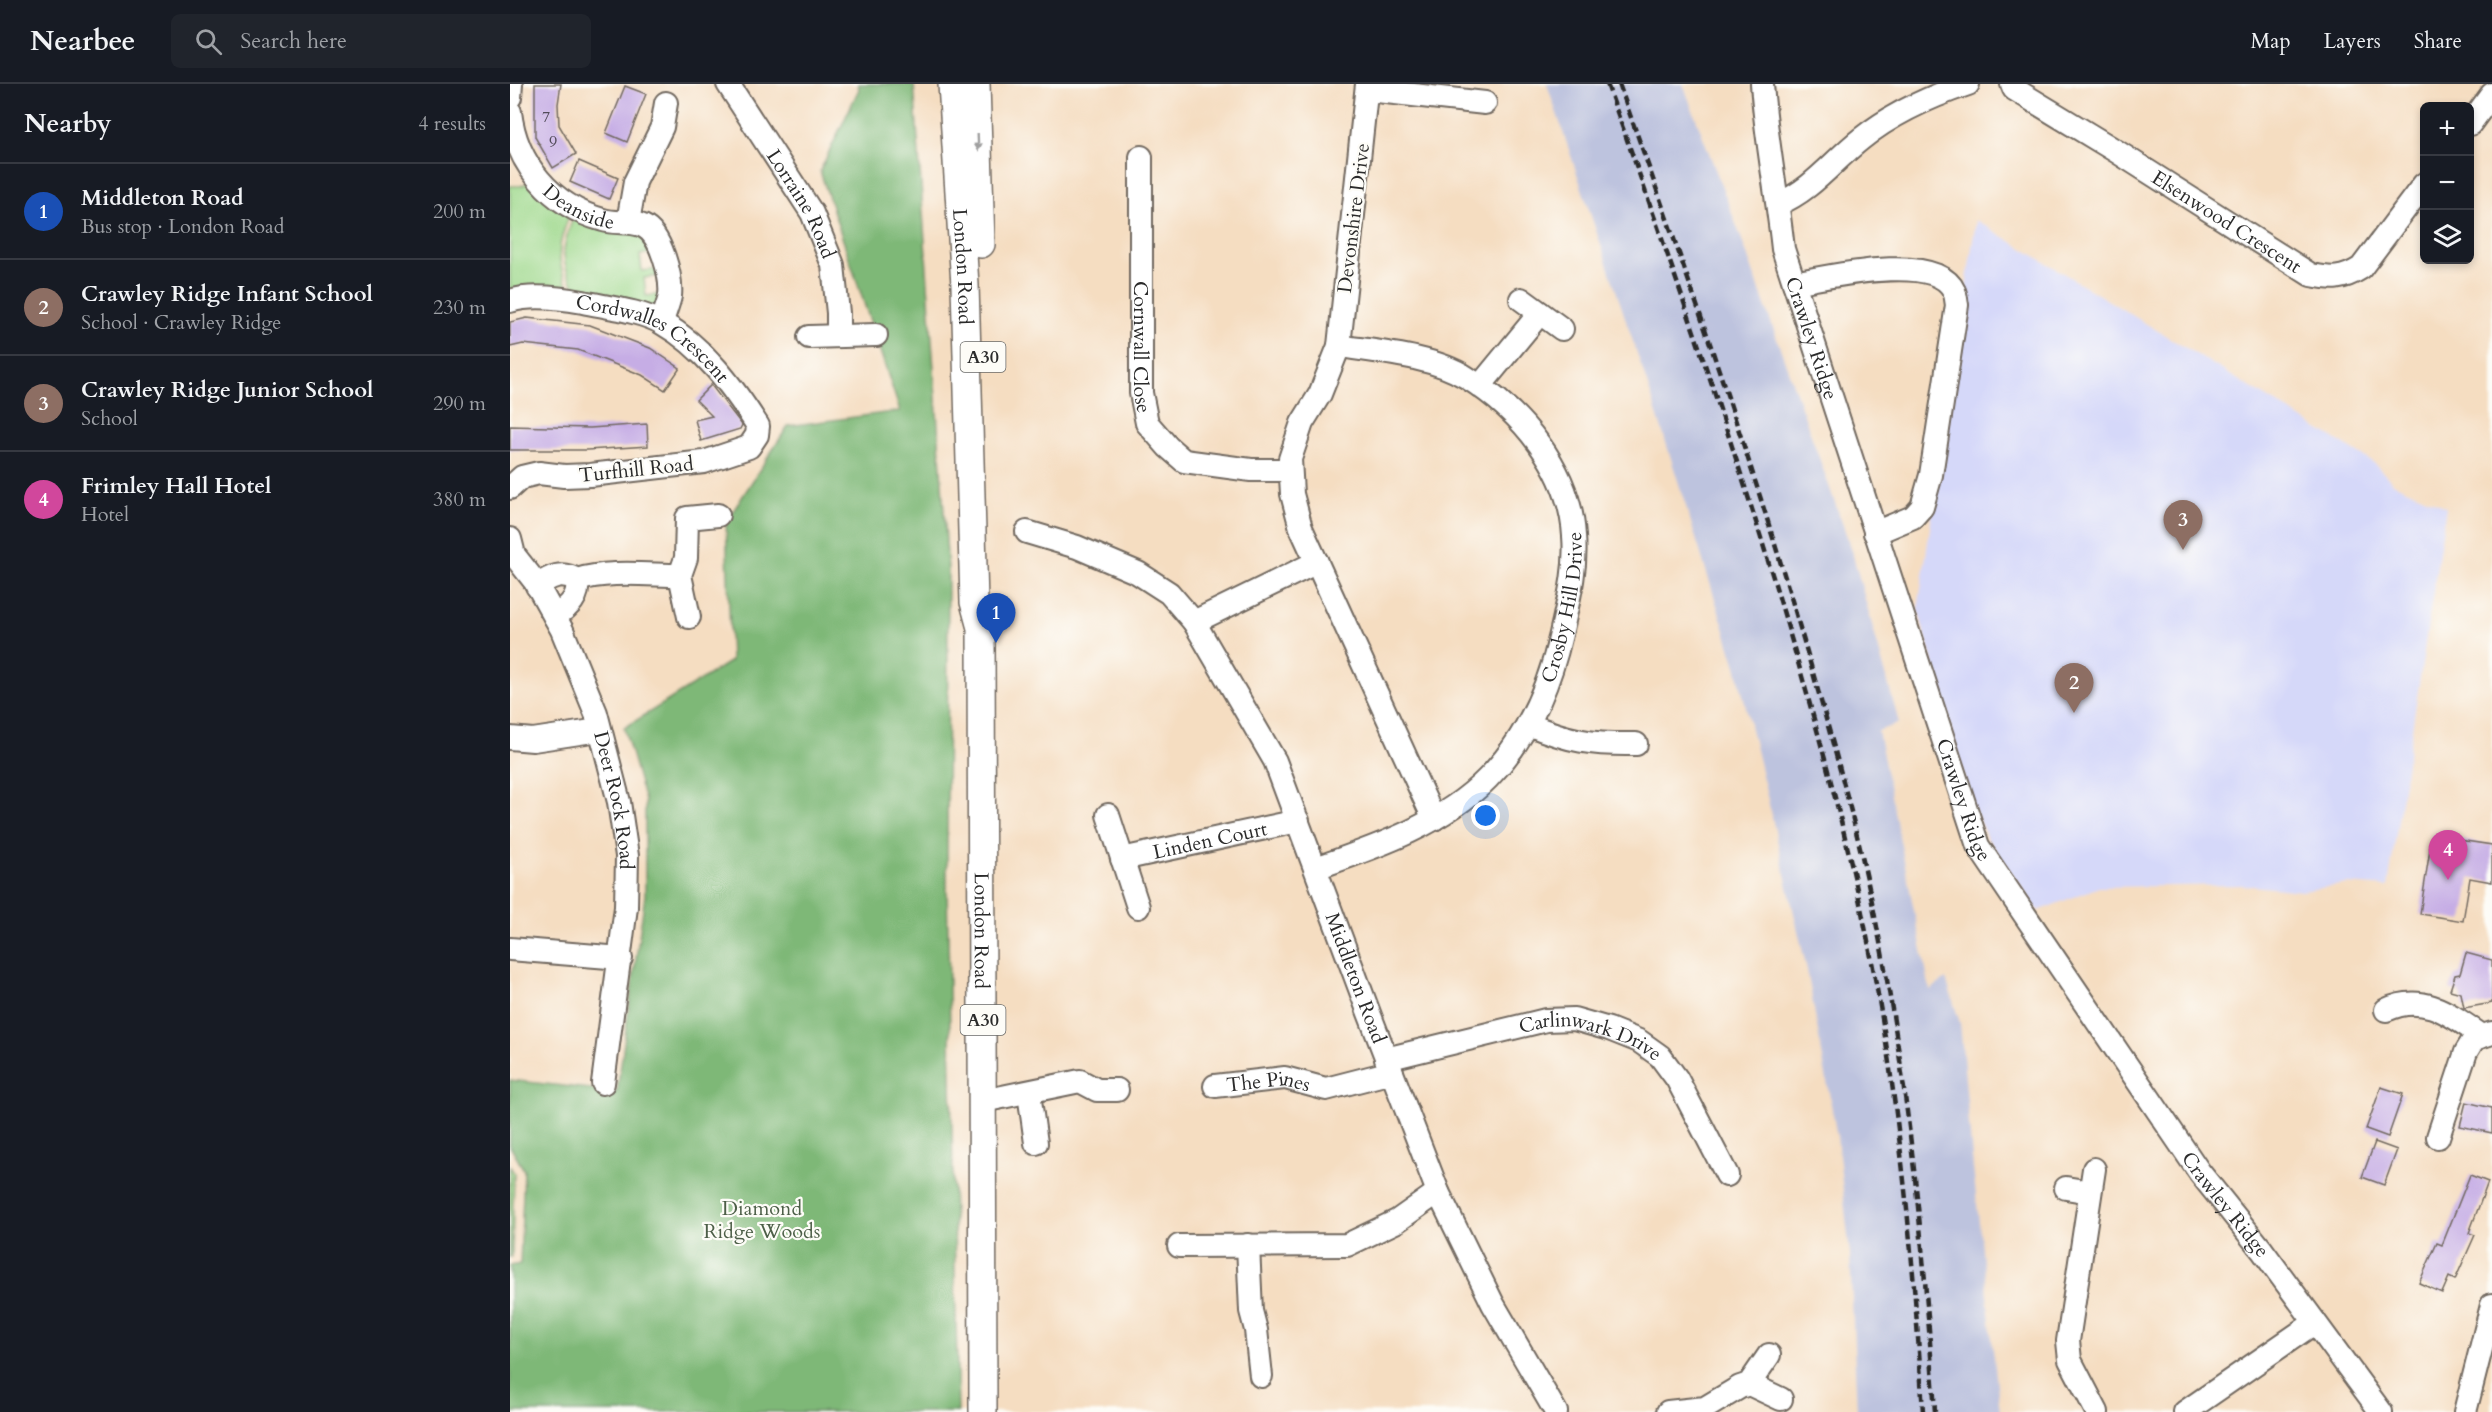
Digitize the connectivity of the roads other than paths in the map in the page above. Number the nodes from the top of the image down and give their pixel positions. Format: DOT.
graph roads {
  1 [pos="511,84"];
  2 [pos="728,84"];
  3 [pos="952,84"];
  4 [pos="976,84"];
  5 [pos="1762,84"];
  6 [pos="1968,84"];
  7 [pos="2012,84"];
  8 [pos="1367,87"];
  9 [pos="2492,94"];
  10 [pos="510,97"];
  11 [pos="666,103"];
  12 [pos="1485,103"];
  13 [pos="510,112"];
  14 [pos="2474,117"];
  15 [pos="1141,157"];
  16 [pos="2420,189"];
  17 [pos="1778,204"];
  18 [pos="628,222"];
  19 [pos="1794,283"];
  20 [pos="1521,299"];
  21 [pos="510,302"];
  22 [pos="1540,313"];
  23 [pos="662,322"];
  24 [pos="1562,329"];
  25 [pos="876,335"];
  26 [pos="838,336"];
  27 [pos="809,337"];
  28 [pos="1339,346"];
  29 [pos="1480,386"];
  30 [pos="757,435"];
  31 [pos="1289,470"];
  32 [pos="510,488"];
  33 [pos="718,515"];
  34 [pos="1027,532"];
  35 [pos="1875,533"];
  36 [pos="510,539"];
  37 [pos="1317,562"];
  38 [pos="680,575"];
  39 [pos="577,580"];
  40 [pos="537,585"];
  41 [pos="555,617"];
  42 [pos="689,617"];
  43 [pos="1194,622"];
  44 [pos="981,628"];
  45 [pos="1528,724"];
  46 [pos="599,730"];
  47 [pos="510,738"];
  48 [pos="1636,744"];
  49 [pos="1108,815"];
  50 [pos="1434,819"];
  51 [pos="1298,821"];
  52 [pos="1122,859"];
  53 [pos="1316,868"];
  54 [pos="1138,907"];
  55 [pos="510,949"];
  56 [pos="621,958"];
  57 [pos="2386,1010"];
  58 [pos="2487,1034"];
  59 [pos="1389,1066"];
  60 [pos="603,1083"];
  61 [pos="1215,1086"];
  62 [pos="1117,1090"];
  63 [pos="1029,1093"];
  64 [pos="983,1101"];
  65 [pos="2438,1137"];
  66 [pos="1036,1143"];
  67 [pos="2094,1169"];
  68 [pos="1727,1175"];
  69 [pos="2066,1188"];
  70 [pos="1438,1192"];
  71 [pos="2090,1192"];
  72 [pos="1248,1245"];
  73 [pos="1179,1246"];
  74 [pos="2492,1305"];
  75 [pos="2314,1323"];
  76 [pos="1769,1355"];
  77 [pos="1262,1376"];
  78 [pos="1749,1384"];
  79 [pos="1781,1400"];
  80 [pos="983,1412"];
  81 [pos="1556,1412"];
  82 [pos="1668,1412"];
  83 [pos="2097,1412"];
  84 [pos="2185,1412"];
  85 [pos="2381,1412"];
  86 [pos="2465,1412"];
  1 -- 10 [label="street"];
  2 -- 26 [label="street, Lorraine Road"];
  3 -- 44 [label="main road, London Road / A30"];
  4 -- 44 [label="main road, London Road / A30, one-way"];
  5 -- 17 [label="street, Crawley Ridge"];
  6 -- 17 [label="street"];
  7 -- 16 [label="street, Elsenwood Crescent"];
  8 -- 12 [label="street, Devonshire Drive"];
  8 -- 28 [label="street, Devonshire Drive"];
  9 -- 14 [label="street"];
  11 -- 18 [label="street, Deanside"];
  13 -- 18 [label="street, Deanside"];
  15 -- 31 [label="street, Cornwall Close"];
  17 -- 19 [label="street, Crawley Ridge"];
  18 -- 23 [label="street, Deanside"];
  19 -- 35 [label="street, Crawley Ridge"];
  19 -- 35 [label="street"];
  20 -- 22 [label="street"];
  21 -- 23 [label="street, Cordwalles Crescent"];
  22 -- 24 [label="street"];
  22 -- 29 [label="street"];
  23 -- 30 [label="street, Cordwalles Crescent"];
  25 -- 26 [label="street"];
  26 -- 27 [label="street"];
  28 -- 29 [label="street, Crosby Hill Drive"];
  28 -- 31 [label="street"];
  29 -- 45 [label="street, Crosby Hill Drive"];
  30 -- 32 [label="street, Turfhill Road"];
  31 -- 37 [label="street"];
  33 -- 38 [label="street"];
  34 -- 43 [label="street, Middleton Road"];
  35 -- 75 [label="street, Crawley Ridge"];
  36 -- 40 [label="street, Deer Rock Road"];
  37 -- 43 [label="street"];
  37 -- 50 [label="street"];
  38 -- 39 [label="street"];
  38 -- 42 [label="street"];
  39 -- 40 [label="street"];
  39 -- 41 [label="street"];
  40 -- 41 [label="street, Deer Rock Road"];
  41 -- 46 [label="street, Deer Rock Road"];
  43 -- 51 [label="street, Middleton Road"];
  44 -- 64 [label="main road, London Road / A30"];
  45 -- 48 [label="street"];
  45 -- 50 [label="street, Crosby Hill Drive"];
  46 -- 47 [label="street"];
  46 -- 56 [label="street, Deer Rock Road"];
  49 -- 52 [label="street"];
  50 -- 53 [label="street, Crosby Hill Drive"];
  51 -- 52 [label="street, Linden Court"];
  51 -- 53 [label="street, Middleton Road"];
  52 -- 54 [label="street"];
  53 -- 59 [label="street, Middleton Road"];
  55 -- 56 [label="street"];
  56 -- 60 [label="street, Deer Rock Road"];
  57 -- 58 [label="street"];
  58 -- 65 [label="street"];
  59 -- 61 [label="street, The Pines"];
  59 -- 68 [label="street, Carlinwark Drive"];
  59 -- 70 [label="street, Middleton Road"];
  62 -- 63 [label="street"];
  63 -- 64 [label="street"];
  63 -- 66 [label="street"];
  64 -- 80 [label="main road, London Road / A30"];
  67 -- 71 [label="street"];
  69 -- 71 [label="street"];
  70 -- 72 [label="street"];
  70 -- 81 [label="street, Middleton Road"];
  71 -- 83 [label="street"];
  72 -- 73 [label="street"];
  72 -- 77 [label="street"];
  74 -- 86 [label="street"];
  75 -- 84 [label="street"];
  75 -- 85 [label="street, Crawley Ridge"];
  76 -- 78 [label="street"];
  78 -- 79 [label="street"];
  78 -- 82 [label="street"];
}
